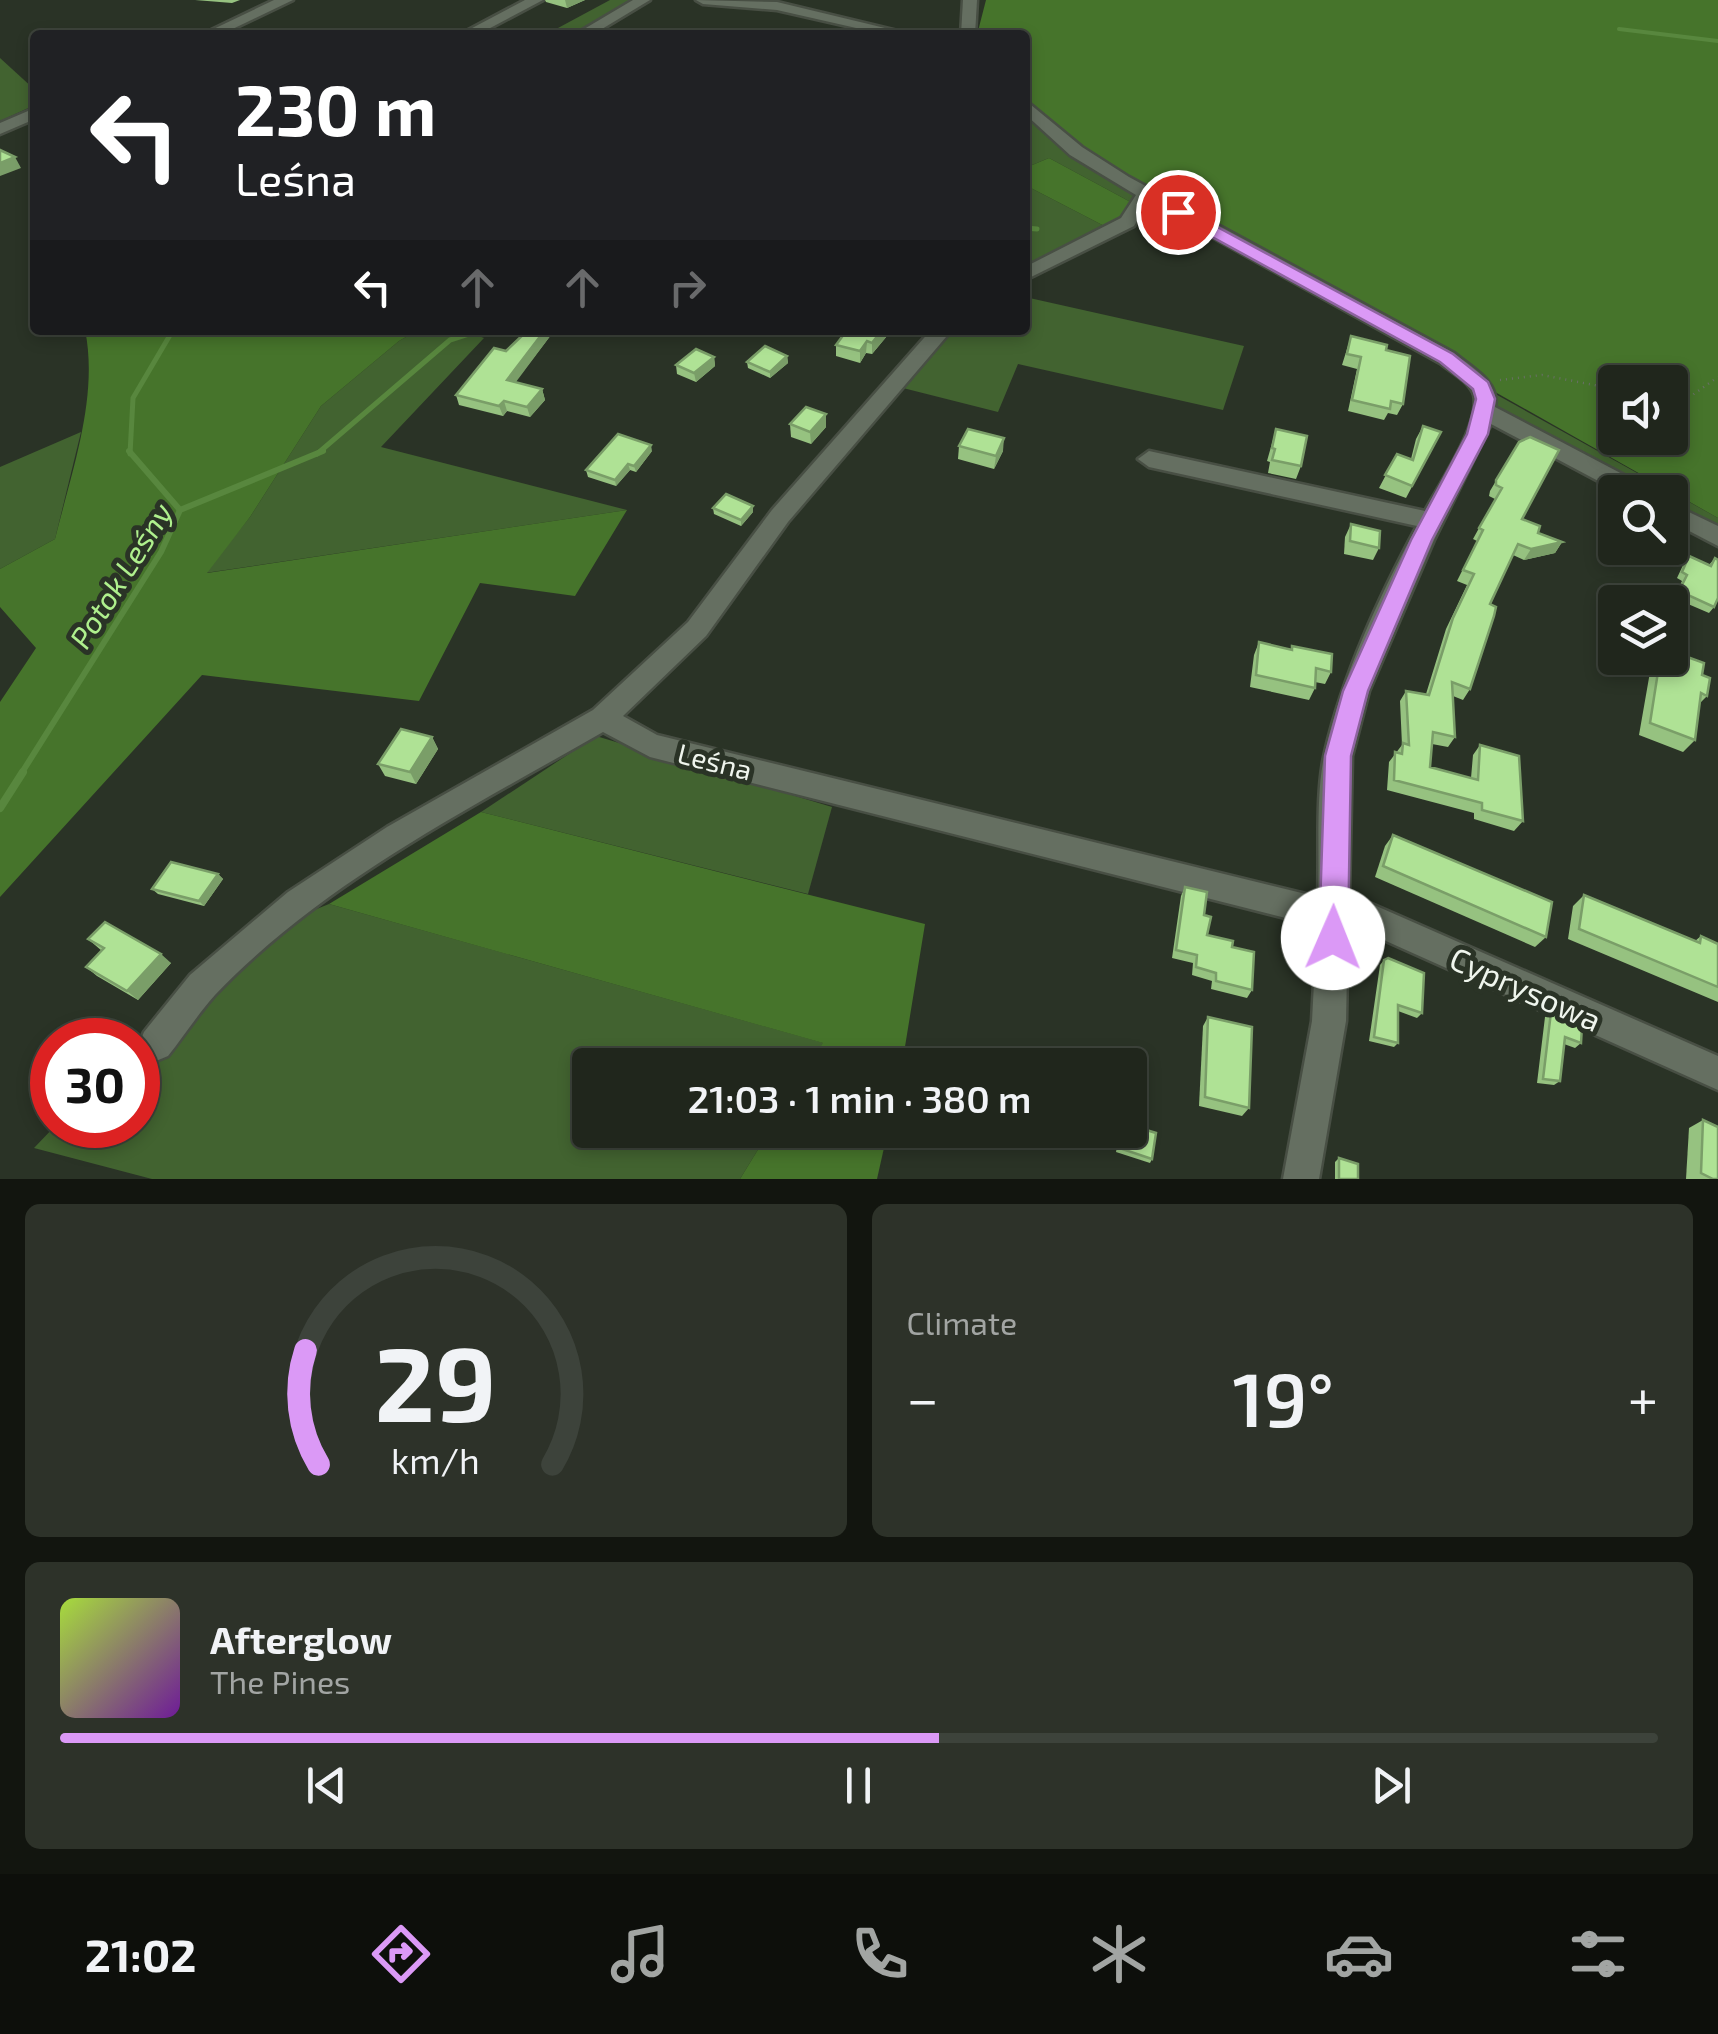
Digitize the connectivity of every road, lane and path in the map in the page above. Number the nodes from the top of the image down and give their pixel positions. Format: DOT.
graph roads {
  1 [pos="286,0"];
  2 [pos="536,0"];
  3 [pos="643,0"];
  4 [pos="702,0"];
  5 [pos="970,0"];
  6 [pos="219,30"];
  7 [pos="476,30"];
  8 [pos="591,30"];
  9 [pos="885,30"];
  10 [pos="968,30"];
  11 [pos="1030,110"];
  12 [pos="30,115"];
  13 [pos="0,129"];
  14 [pos="1145,194"];
  15 [pos="1030,271"];
  16 [pos="938,335"];
  17 [pos="1718,377"];
  18 [pos="1598,386"];
  19 [pos="1688,396"];
  20 [pos="1482,398"];
  21 [pos="1149,459"];
  22 [pos="1609,475"];
  23 [pos="1688,520"];
  24 [pos="1432,521"];
  25 [pos="1718,536"];
  26 [pos="603,718"];
  27 [pos="1334,910"];
  28 [pos="160,1039"];
  29 [pos="1718,1073"];
  30 [pos="1302,1179"];
  1 -- 6 [label="street"];
  2 -- 7 [label="street"];
  3 -- 8 [label="street"];
  4 -- 9 [label="street"];
  5 -- 10 [label="street"];
  11 -- 14 [label="street"];
  12 -- 13 [label="street"];
  14 -- 15 [label="street"];
  14 -- 20 [label="street"];
  16 -- 26 [label="street"];
  17 -- 19 [label="path"];
  18 -- 20 [label="path"];
  20 -- 22 [label="street"];
  20 -- 24 [label="street"];
  21 -- 24 [label="street"];
  23 -- 25 [label="street"];
  24 -- 27 [label="street"];
  26 -- 27 [label="street, Leśna"];
  26 -- 28 [label="street"];
  27 -- 29 [label="street, Cyprysowa"];
  27 -- 30 [label="street"];
}
